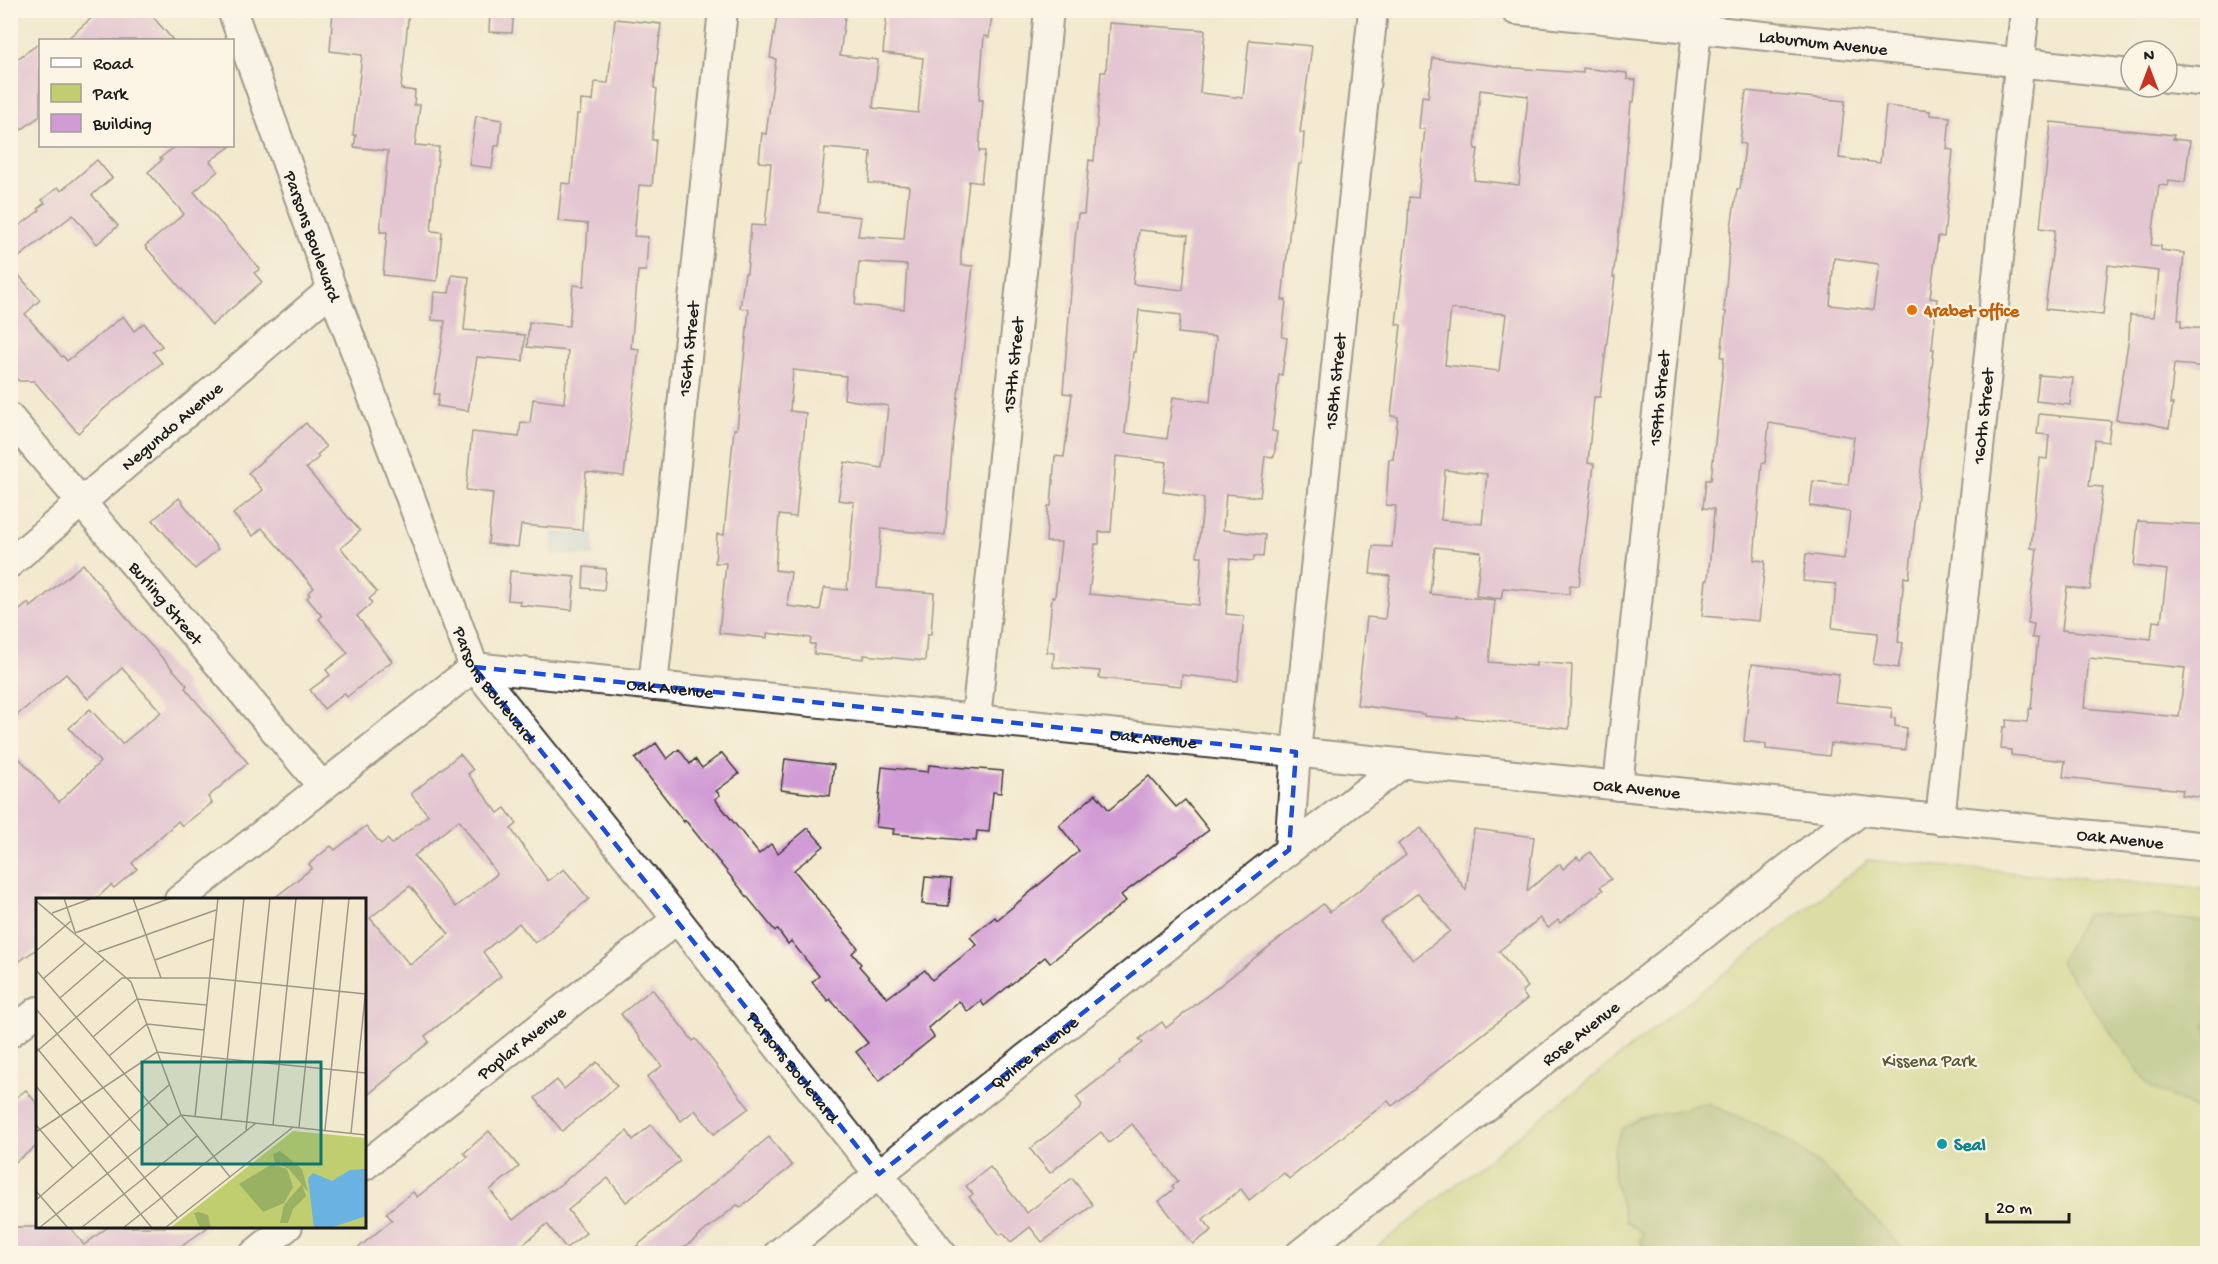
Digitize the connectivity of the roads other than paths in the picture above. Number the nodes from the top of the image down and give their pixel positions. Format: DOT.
graph roads {
  1 [pos="232,10"];
  2 [pos="723,10"];
  3 [pos="1049,10"];
  4 [pos="1372,10"];
  5 [pos="1515,10"];
  6 [pos="2025,10"];
  7 [pos="1698,20"];
  8 [pos="2019,62"];
  9 [pos="2119,73"];
  10 [pos="2179,79"];
  11 [pos="2208,82"];
  12 [pos="332,289"];
  13 [pos="10,418"];
  14 [pos="82,502"];
  15 [pos="10,563"];
  16 [pos="474,667"];
  17 [pos="653,686"];
  18 [pos="976,719"];
  19 [pos="1296,752"];
  20 [pos="1403,763"];
  21 [pos="322,786"];
  22 [pos="1618,786"];
  23 [pos="1859,812"];
  24 [pos="1940,820"];
  25 [pos="2208,846"];
  26 [pos="1289,850"];
  27 [pos="182,898"];
  28 [pos="677,918"];
  29 [pos="36,1013"];
  30 [pos="10,1033"];
  31 [pos="366,1164"];
  32 [pos="879,1174"];
  33 [pos="287,1228"];
  34 [pos="254,1254"];
  35 [pos="778,1254"];
  36 [pos="942,1254"];
  37 [pos="1300,1254"];
  1 -- 12 [label="street, Parsons Boulevard"];
  2 -- 17 [label="street, 156th Street"];
  3 -- 18 [label="street, 157th Street"];
  4 -- 19 [label="street, 158th Street"];
  5 -- 7 [label="street, Laburnum Avenue"];
  6 -- 8 [label="street, 160th Street"];
  7 -- 8 [label="street, Laburnum Avenue"];
  7 -- 22 [label="street, 159th Street"];
  8 -- 9 [label="street, Laburnum Avenue"];
  8 -- 24 [label="street, 160th Street"];
  10 -- 11 [label="street"];
  12 -- 14 [label="street, Negundo Avenue"];
  12 -- 16 [label="street, Parsons Boulevard"];
  13 -- 14 [label="street, Burling Street"];
  14 -- 15 [label="street, Negundo Avenue"];
  14 -- 21 [label="street, Burling Street"];
  16 -- 17 [label="street, Oak Avenue"];
  16 -- 21 [label="street"];
  16 -- 28 [label="street, Parsons Boulevard"];
  17 -- 18 [label="street, Oak Avenue"];
  18 -- 19 [label="street, Oak Avenue"];
  19 -- 20 [label="street, Oak Avenue"];
  19 -- 26 [label="street"];
  20 -- 22 [label="street, Oak Avenue"];
  20 -- 26 [label="street, Quince Avenue"];
  21 -- 27 [label="street"];
  22 -- 23 [label="street, Oak Avenue"];
  23 -- 24 [label="street, Oak Avenue"];
  23 -- 37 [label="street, Rose Avenue"];
  24 -- 25 [label="street, Oak Avenue"];
  26 -- 32 [label="street, Quince Avenue"];
  28 -- 31 [label="street, Poplar Avenue"];
  28 -- 32 [label="street, Parsons Boulevard"];
  29 -- 30 [label="street"];
  32 -- 35 [label="street, Quince Avenue"];
  32 -- 36 [label="street, Parsons Boulevard"];
  33 -- 34 [label="street"];
}
